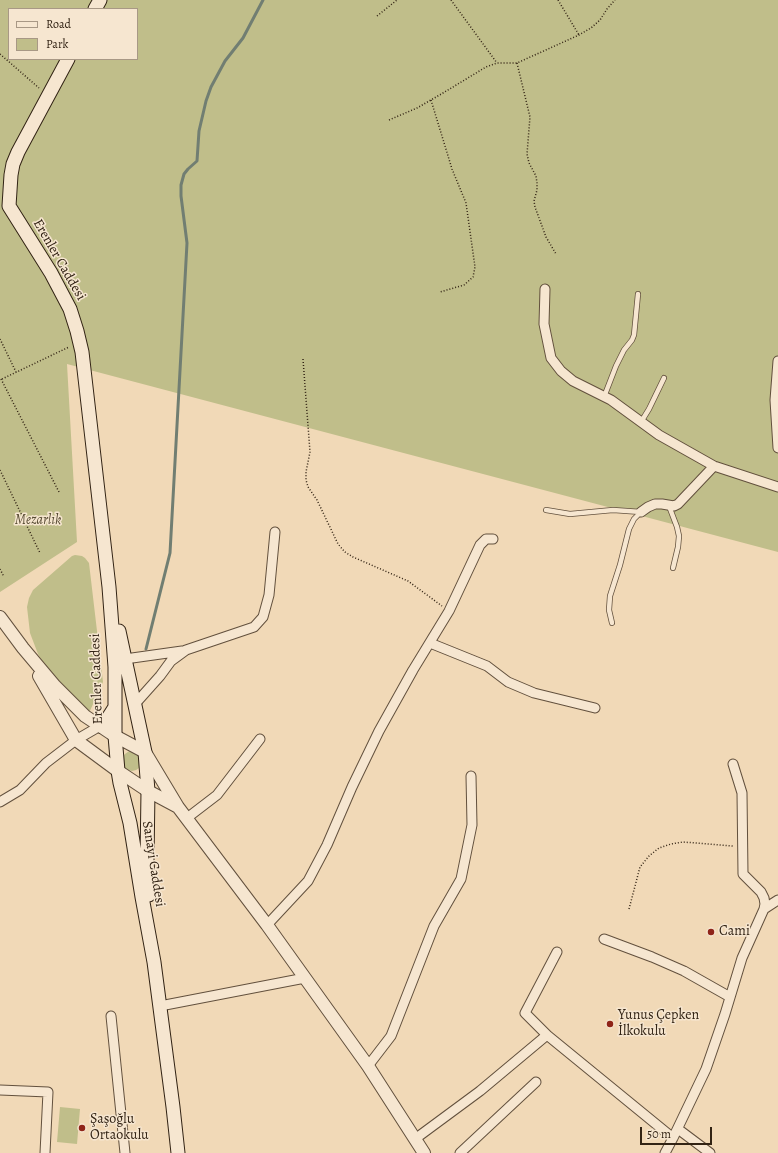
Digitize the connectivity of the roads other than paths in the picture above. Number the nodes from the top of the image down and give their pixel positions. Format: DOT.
graph roads {
  1 [pos="67,60"];
  2 [pos="4,205"];
  3 [pos="544,289"];
  4 [pos="638,294"];
  5 [pos="778,362"];
  6 [pos="664,378"];
  7 [pos="604,397"];
  8 [pos="641,422"];
  9 [pos="778,448"];
  10 [pos="714,466"];
  11 [pos="778,487"];
  12 [pos="669,506"];
  13 [pos="546,510"];
  14 [pos="641,512"];
  15 [pos="275,532"];
  16 [pos="493,539"];
  17 [pos="673,568"];
  18 [pos="109,587"];
  19 [pos="0,617"];
  20 [pos="612,623"];
  21 [pos="430,643"];
  22 [pos="23,648"];
  23 [pos="186,650"];
  24 [pos="125,659"];
  25 [pos="135,704"];
  26 [pos="115,707"];
  27 [pos="595,708"];
  28 [pos="100,726"];
  29 [pos="115,736"];
  30 [pos="260,739"];
  31 [pos="76,740"];
  32 [pos="145,752"];
  33 [pos="733,764"];
  34 [pos="118,771"];
  35 [pos="471,776"];
  36 [pos="148,791"];
  37 [pos="0,802"];
  38 [pos="178,807"];
  39 [pos="187,818"];
  40 [pos="778,900"];
  41 [pos="764,909"];
  42 [pos="267,925"];
  43 [pos="604,939"];
  44 [pos="557,952"];
  45 [pos="154,962"];
  46 [pos="305,978"];
  47 [pos="730,997"];
  48 [pos="160,1006"];
  49 [pos="110,1016"];
  50 [pos="547,1035"];
  51 [pos="368,1066"];
  52 [pos="536,1082"];
  53 [pos="0,1090"];
  54 [pos="678,1129"];
  55 [pos="674,1138"];
  56 [pos="415,1139"];
  57 [pos="45,1153"];
  58 [pos="125,1153"];
  59 [pos="178,1153"];
  60 [pos="424,1153"];
  61 [pos="460,1153"];
  62 [pos="665,1153"];
  63 [pos="710,1153"];
  1 -- 2 [label="main road, Erenler Caddesi"];
  2 -- 18 [label="main road, Erenler Caddesi"];
  3 -- 7 [label="street"];
  4 -- 7 [label="lane"];
  5 -- 9 [label="street"];
  6 -- 8 [label="lane"];
  7 -- 8 [label="street"];
  8 -- 10 [label="street"];
  10 -- 11 [label="street"];
  10 -- 12 [label="street"];
  12 -- 14 [label="street"];
  12 -- 17 [label="lane"];
  13 -- 14 [label="lane"];
  14 -- 20 [label="lane"];
  15 -- 23 [label="street"];
  16 -- 21 [label="street"];
  18 -- 24 [label="main road, Erenler Caddesi"];
  18 -- 26 [label="main road, Erenler Caddesi"];
  19 -- 22 [label="street"];
  21 -- 27 [label="street"];
  21 -- 42 [label="street"];
  22 -- 28 [label="street"];
  22 -- 31 [label="street"];
  23 -- 24 [label="street"];
  23 -- 25 [label="street"];
  24 -- 25 [label="main road, Erenler Caddesi"];
  25 -- 32 [label="main road, Erenler Caddesi"];
  26 -- 28 [label="main road"];
  26 -- 29 [label="main road, Erenler Caddesi"];
  28 -- 29 [label="street"];
  28 -- 31 [label="street"];
  29 -- 32 [label="street"];
  29 -- 34 [label="main road, Erenler Caddesi"];
  30 -- 39 [label="street"];
  31 -- 34 [label="street"];
  31 -- 37 [label="street"];
  32 -- 36 [label="main road, Sanayi Caddesi"];
  32 -- 38 [label="street"];
  33 -- 41 [label="street"];
  34 -- 36 [label="street"];
  34 -- 45 [label="main road, Sanayi Caddesi"];
  35 -- 51 [label="street"];
  36 -- 38 [label="street"];
  36 -- 45 [label="main road, Sanayi Caddesi"];
  38 -- 39 [label="street"];
  39 -- 42 [label="street"];
  40 -- 41 [label="street"];
  41 -- 47 [label="street"];
  42 -- 46 [label="street"];
  43 -- 47 [label="street"];
  44 -- 50 [label="street"];
  45 -- 48 [label="main road, Sanayi Caddesi"];
  46 -- 48 [label="street"];
  46 -- 51 [label="street"];
  47 -- 54 [label="street"];
  48 -- 59 [label="main road, Sanayi Caddesi"];
  49 -- 58 [label="street"];
  50 -- 55 [label="street"];
  50 -- 56 [label="street"];
  51 -- 56 [label="street"];
  52 -- 61 [label="street"];
  53 -- 57 [label="street"];
  54 -- 55 [label="street"];
  54 -- 63 [label="street"];
  55 -- 62 [label="street"];
  56 -- 60 [label="street"];
}
